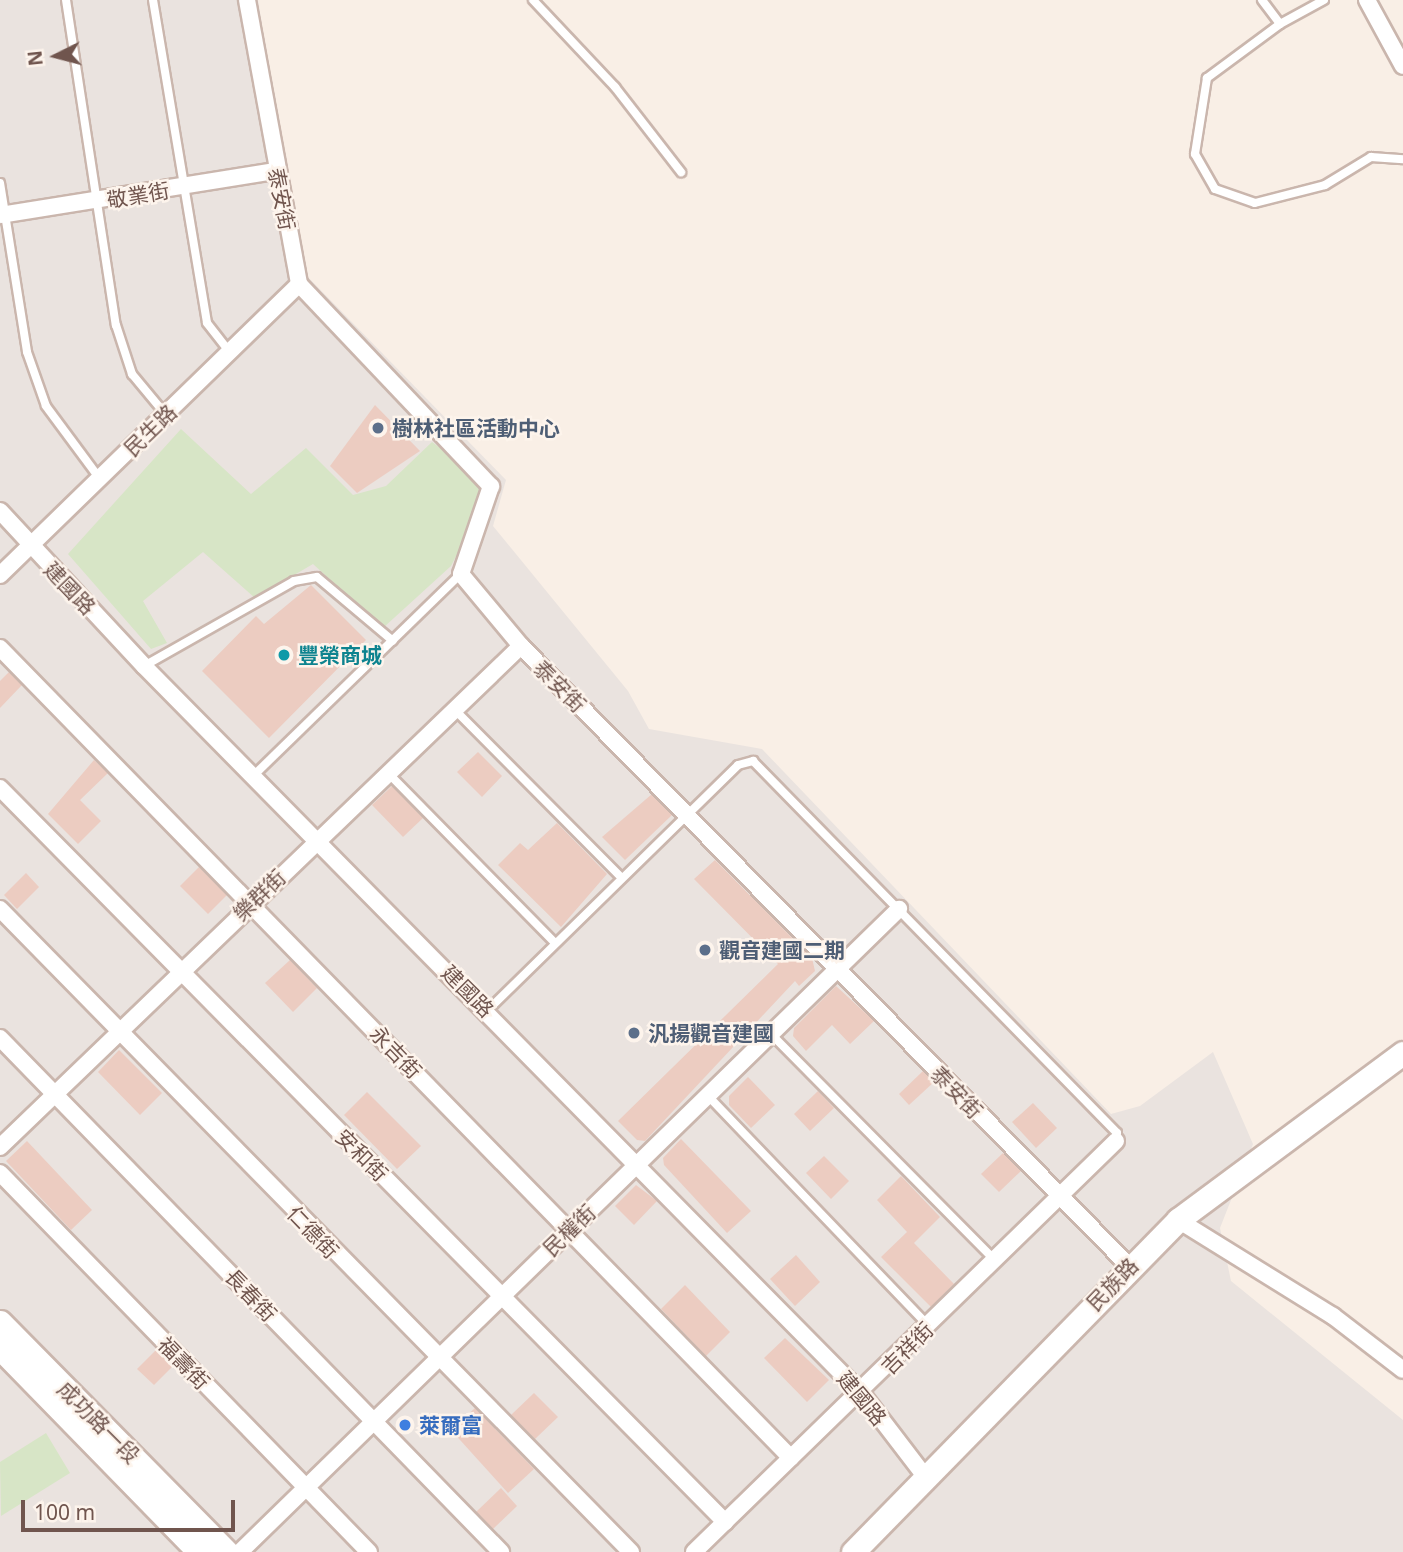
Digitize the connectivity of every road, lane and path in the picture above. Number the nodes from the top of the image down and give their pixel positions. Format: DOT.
graph roads {
  1 [pos="66,0"];
  2 [pos="153,0"];
  3 [pos="247,0"];
  4 [pos="533,0"];
  5 [pos="1262,0"];
  6 [pos="1324,0"];
  7 [pos="1367,0"];
  8 [pos="1280,24"];
  9 [pos="1403,66"];
  10 [pos="1403,159"];
  11 [pos="275,171"];
  12 [pos="681,172"];
  13 [pos="0,183"];
  14 [pos="185,187"];
  15 [pos="97,202"];
  16 [pos="3,215"];
  17 [pos="299,284"];
  18 [pos="230,352"];
  19 [pos="166,415"];
  20 [pos="100,479"];
  21 [pos="0,511"];
  22 [pos="31,547"];
  23 [pos="461,574"];
  24 [pos="0,575"];
  25 [pos="393,641"];
  26 [pos="521,646"];
  27 [pos="0,648"];
  28 [pos="145,666"];
  29 [pos="456,711"];
  30 [pos="388,773"];
  31 [pos="254,775"];
  32 [pos="0,788"];
  33 [pos="689,814"];
  34 [pos="317,839"];
  35 [pos="622,878"];
  36 [pos="250,903"];
  37 [pos="0,909"];
  38 [pos="899,909"];
  39 [pos="555,943"];
  40 [pos="839,968"];
  41 [pos="180,974"];
  42 [pos="488,1010"];
  43 [pos="118,1031"];
  44 [pos="772,1035"];
  45 [pos="0,1038"];
  46 [pos="1403,1053"];
  47 [pos="56,1094"];
  48 [pos="710,1098"];
  49 [pos="1116,1141"];
  50 [pos="0,1147"];
  51 [pos="639,1164"];
  52 [pos="0,1173"];
  53 [pos="1058,1198"];
  54 [pos="1178,1220"];
  55 [pos="569,1229"];
  56 [pos="996,1262"];
  57 [pos="1128,1265"];
  58 [pos="503,1295"];
  59 [pos="0,1322"];
  60 [pos="929,1326"];
  61 [pos="0,1349"];
  62 [pos="436,1359"];
  63 [pos="1403,1370"];
  64 [pos="862,1394"];
  65 [pos="372,1420"];
  66 [pos="791,1458"];
  67 [pos="927,1479"];
  68 [pos="305,1488"];
  69 [pos="725,1522"];
  70 [pos="199,1552"];
  71 [pos="227,1552"];
  72 [pos="240,1552"];
  73 [pos="369,1552"];
  74 [pos="501,1552"];
  75 [pos="631,1552"];
  76 [pos="694,1552"];
  77 [pos="853,1552"];
  1 -- 15 [label="lane"];
  2 -- 14 [label="lane"];
  3 -- 11 [label="street, 泰安街"];
  4 -- 12 [label="lane"];
  5 -- 8 [label="lane"];
  6 -- 8 [label="lane"];
  7 -- 9 [label="street"];
  8 -- 10 [label="lane"];
  11 -- 14 [label="street, 敬業街"];
  11 -- 17 [label="street, 泰安街"];
  13 -- 16 [label="lane"];
  14 -- 15 [label="street, 敬業街"];
  14 -- 18 [label="lane"];
  15 -- 16 [label="street, 敬業街"];
  15 -- 19 [label="lane"];
  16 -- 20 [label="lane"];
  17 -- 18 [label="street, 民生路"];
  17 -- 23 [label="street"];
  18 -- 19 [label="street, 民生路"];
  19 -- 20 [label="street, 民生路"];
  20 -- 22 [label="street, 民生路"];
  21 -- 22 [label="street, 建國路"];
  22 -- 24 [label="street, 民生路"];
  22 -- 28 [label="street, 建國路"];
  23 -- 25 [label="lane"];
  23 -- 26 [label="street, 泰安街"];
  25 -- 28 [label="lane"];
  25 -- 31 [label="lane"];
  26 -- 29 [label="street, 樂群街"];
  26 -- 33 [label="street, 泰安街"];
  27 -- 36 [label="street, 永吉街"];
  28 -- 31 [label="street, 建國路"];
  29 -- 30 [label="street, 樂群街"];
  29 -- 35 [label="lane"];
  30 -- 34 [label="street, 樂群街"];
  30 -- 39 [label="lane"];
  31 -- 34 [label="street, 建國路"];
  32 -- 41 [label="street, 安和街"];
  33 -- 35 [label="lane"];
  33 -- 38 [label="lane"];
  33 -- 40 [label="street, 泰安街"];
  34 -- 36 [label="street, 樂群街"];
  34 -- 42 [label="street, 建國路"];
  35 -- 39 [label="lane"];
  36 -- 41 [label="street, 樂群街"];
  36 -- 55 [label="street, 永吉街"];
  37 -- 43 [label="street, 仁德街"];
  38 -- 40 [label="street, 民權街"];
  38 -- 49 [label="lane"];
  39 -- 42 [label="lane"];
  40 -- 44 [label="street, 民權街"];
  40 -- 53 [label="street, 泰安街"];
  41 -- 43 [label="street, 樂群街"];
  41 -- 58 [label="street, 安和街"];
  42 -- 51 [label="street, 建國路"];
  43 -- 47 [label="street, 樂群街"];
  43 -- 62 [label="street, 仁德街"];
  44 -- 48 [label="street, 民權街"];
  44 -- 56 [label="lane"];
  45 -- 47 [label="street, 長春街"];
  46 -- 54 [label="street, 民族路"];
  47 -- 50 [label="street, 樂群街"];
  47 -- 65 [label="street, 長春街"];
  48 -- 51 [label="street, 民權街"];
  48 -- 60 [label="lane"];
  49 -- 53 [label="street, 吉祥街"];
  51 -- 55 [label="street, 民權街"];
  51 -- 64 [label="street, 建國路"];
  52 -- 68 [label="street, 福壽街"];
  53 -- 56 [label="street, 吉祥街"];
  53 -- 57 [label="street, 泰安街"];
  54 -- 57 [label="street, 民族路"];
  54 -- 63 [label="street"];
  55 -- 58 [label="street, 民權街"];
  55 -- 66 [label="street, 永吉街"];
  56 -- 60 [label="street, 吉祥街"];
  57 -- 67 [label="street, 民族路"];
  58 -- 62 [label="street, 民權街"];
  58 -- 69 [label="street, 安和街"];
  59 -- 71 [label="street, 成功路一段"];
  60 -- 64 [label="street, 吉祥街"];
  61 -- 70 [label="street, 成功路一段"];
  62 -- 65 [label="street, 民權街"];
  62 -- 75 [label="street, 仁德街"];
  64 -- 66 [label="street, 吉祥街"];
  64 -- 67 [label="street, 建國路"];
  65 -- 68 [label="street, 民權街"];
  65 -- 74 [label="street, 長春街"];
  66 -- 69 [label="street, 吉祥街"];
  67 -- 77 [label="street, 民族路"];
  68 -- 72 [label="street, 民權街"];
  68 -- 73 [label="street, 福壽街"];
  69 -- 76 [label="street, 吉祥街"];
}
